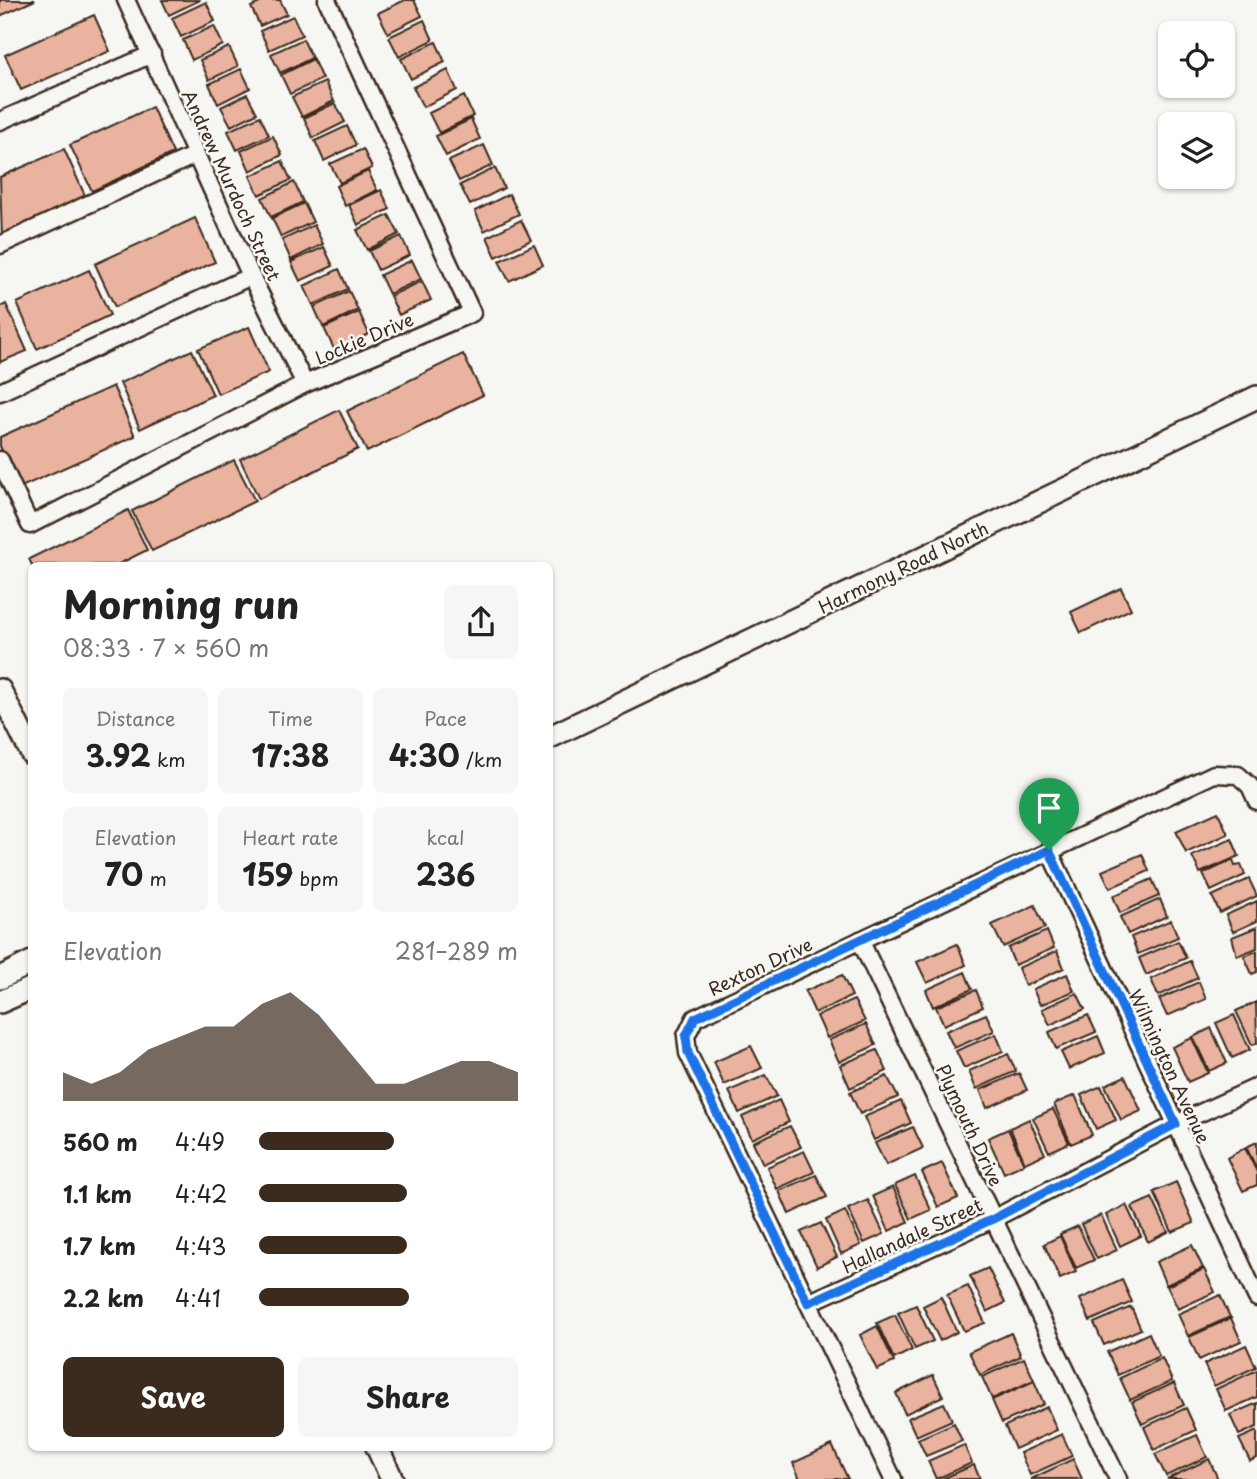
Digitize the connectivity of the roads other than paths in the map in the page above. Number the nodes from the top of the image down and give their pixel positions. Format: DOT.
graph roads {
  1 [pos="126,0"];
  2 [pos="327,0"];
  3 [pos="152,54"];
  4 [pos="0,121"];
  5 [pos="195,155"];
  6 [pos="0,245"];
  7 [pos="251,276"];
  8 [pos="305,384"];
  9 [pos="0,392"];
  10 [pos="1257,397"];
  11 [pos="0,460"];
  12 [pos="0,690"];
  13 [pos="553,736"];
  14 [pos="28,746"];
  15 [pos="1257,801"];
  16 [pos="1049,850"];
  17 [pos="860,940"];
  18 [pos="28,964"];
  19 [pos="0,978"];
  20 [pos="28,990"];
  21 [pos="0,1002"];
  22 [pos="1257,1087"];
  23 [pos="1176,1124"];
  24 [pos="993,1219"];
  25 [pos="1257,1298"];
  26 [pos="808,1303"];
  27 [pos="379,1451"];
  28 [pos="392,1479"];
  29 [pos="893,1479"];
  30 [pos="1118,1479"];
  1 -- 3 [label="street, Andrew Murdoch Street"];
  2 -- 8 [label="street, Lockie Drive"];
  3 -- 4 [label="street"];
  3 -- 5 [label="street, Andrew Murdoch Street"];
  5 -- 6 [label="street"];
  5 -- 7 [label="street, Andrew Murdoch Street"];
  7 -- 8 [label="street, Andrew Murdoch Street"];
  7 -- 9 [label="street"];
  8 -- 11 [label="street, Lockie Drive"];
  10 -- 13 [label="main road, Harmony Road North"];
  12 -- 14 [label="main road"];
  15 -- 16 [label="street, Rexton Drive"];
  16 -- 17 [label="street, Rexton Drive"];
  16 -- 23 [label="street, Wilmington Avenue"];
  17 -- 24 [label="street, Plymouth Drive"];
  17 -- 26 [label="street, Rexton Drive"];
  18 -- 19 [label="main road"];
  20 -- 21 [label="main road"];
  22 -- 23 [label="street, Hallandale Street"];
  23 -- 24 [label="street, Hallandale Street"];
  23 -- 25 [label="street, Wilmington Avenue"];
  24 -- 26 [label="street, Hallandale Street"];
  24 -- 30 [label="street, Plymouth Drive"];
  26 -- 29 [label="street, Rexton Drive"];
  27 -- 28 [label="main road"];
}
